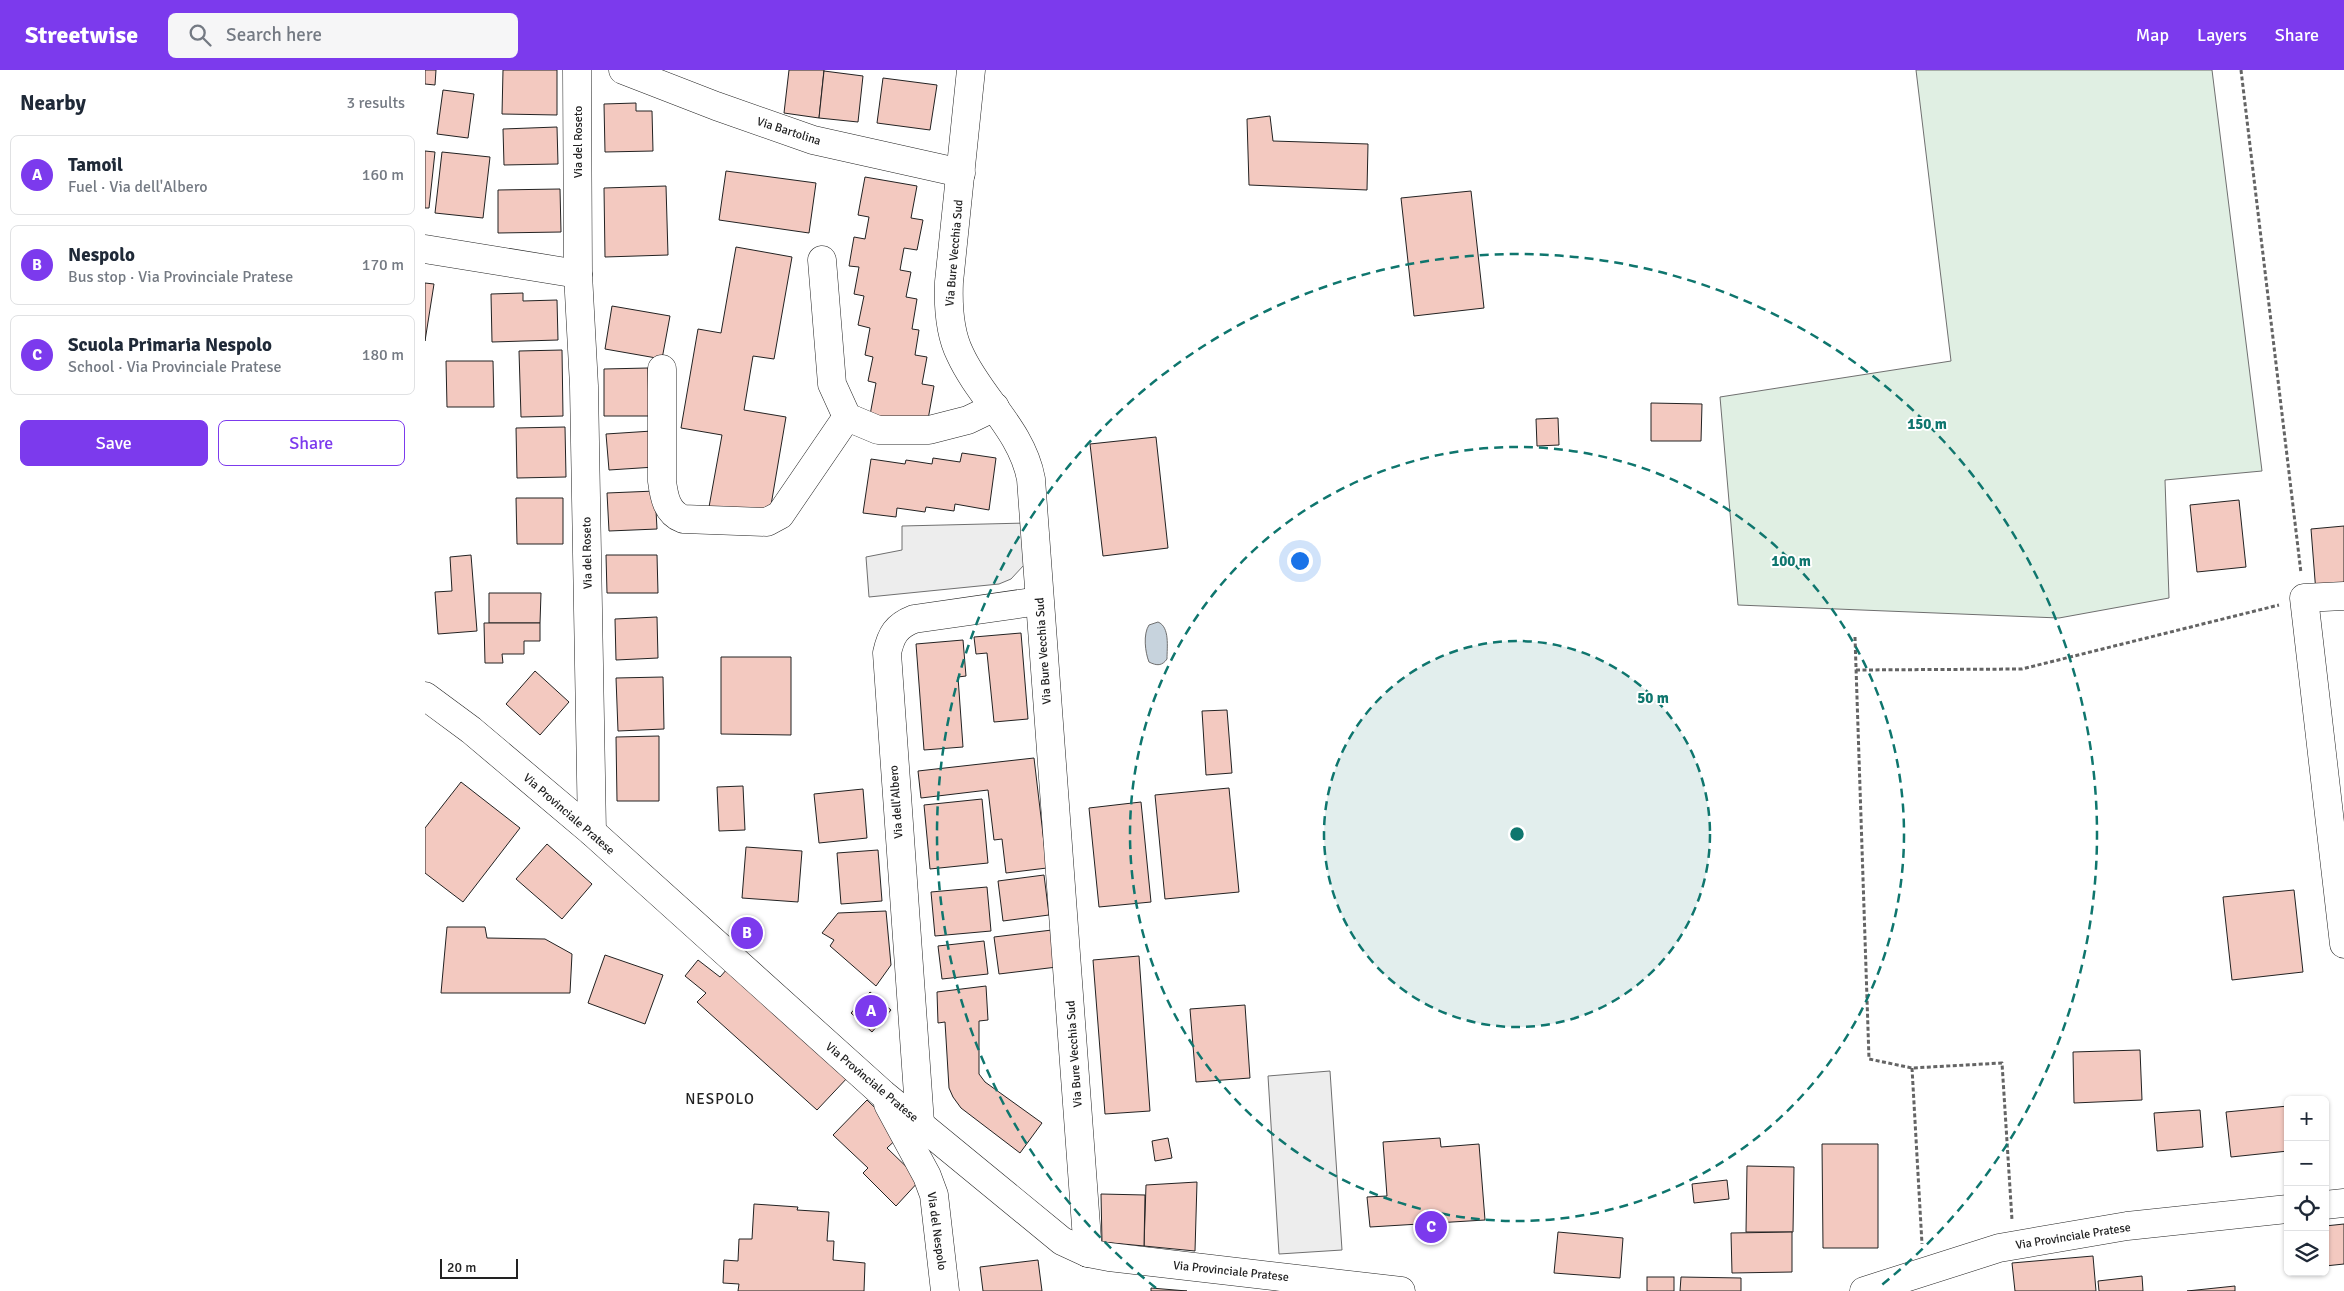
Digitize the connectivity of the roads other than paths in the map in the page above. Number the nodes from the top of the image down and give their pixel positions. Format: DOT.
graph roads {
  1 [pos="577,70"];
  2 [pos="623,70"];
  3 [pos="971,70"];
  4 [pos="961,172"];
  5 [pos="425,249"];
  6 [pos="822,260"];
  7 [pos="578,274"];
  8 [pos="662,369"];
  9 [pos="995,407"];
  10 [pos="847,417"];
  11 [pos="2344,596"];
  12 [pos="1039,601"];
  13 [pos="425,696"];
  14 [pos="592,832"];
  15 [pos="2344,944"];
  16 [pos="883,1094"];
  17 [pos="920,1123"];
  18 [pos="2344,1203"];
  19 [pos="2329,1205"];
  20 [pos="2284,1209"];
  21 [pos="1088,1252"];
  22 [pos="945,1291"];
  23 [pos="1401,1291"];
  24 [pos="1864,1291"];
  1 -- 7 [label="street, Via del Roseto"];
  2 -- 4 [label="street, Via Bartolina"];
  3 -- 4 [label="street, Via Bure Vecchia Sud"];
  4 -- 9 [label="street, Via Bure Vecchia Sud"];
  5 -- 7 [label="street"];
  6 -- 10 [label="street"];
  7 -- 14 [label="street, Via del Roseto"];
  8 -- 10 [label="street"];
  9 -- 10 [label="street"];
  9 -- 12 [label="street, Via Bure Vecchia Sud"];
  11 -- 15 [label="street"];
  12 -- 17 [label="street, Via dell'Albero"];
  12 -- 21 [label="street, Via Bure Vecchia Sud"];
  13 -- 14 [label="street, Via Provinciale Pratese"];
  14 -- 16 [label="street, Via Provinciale Pratese"];
  16 -- 17 [label="street, Via Provinciale Pratese"];
  16 -- 22 [label="street, Via del Nespolo"];
  17 -- 21 [label="street, Via Provinciale Pratese"];
  18 -- 19 [label="street"];
  20 -- 24 [label="street, Via Provinciale Pratese"];
  21 -- 23 [label="street, Via Provinciale Pratese"];
}
